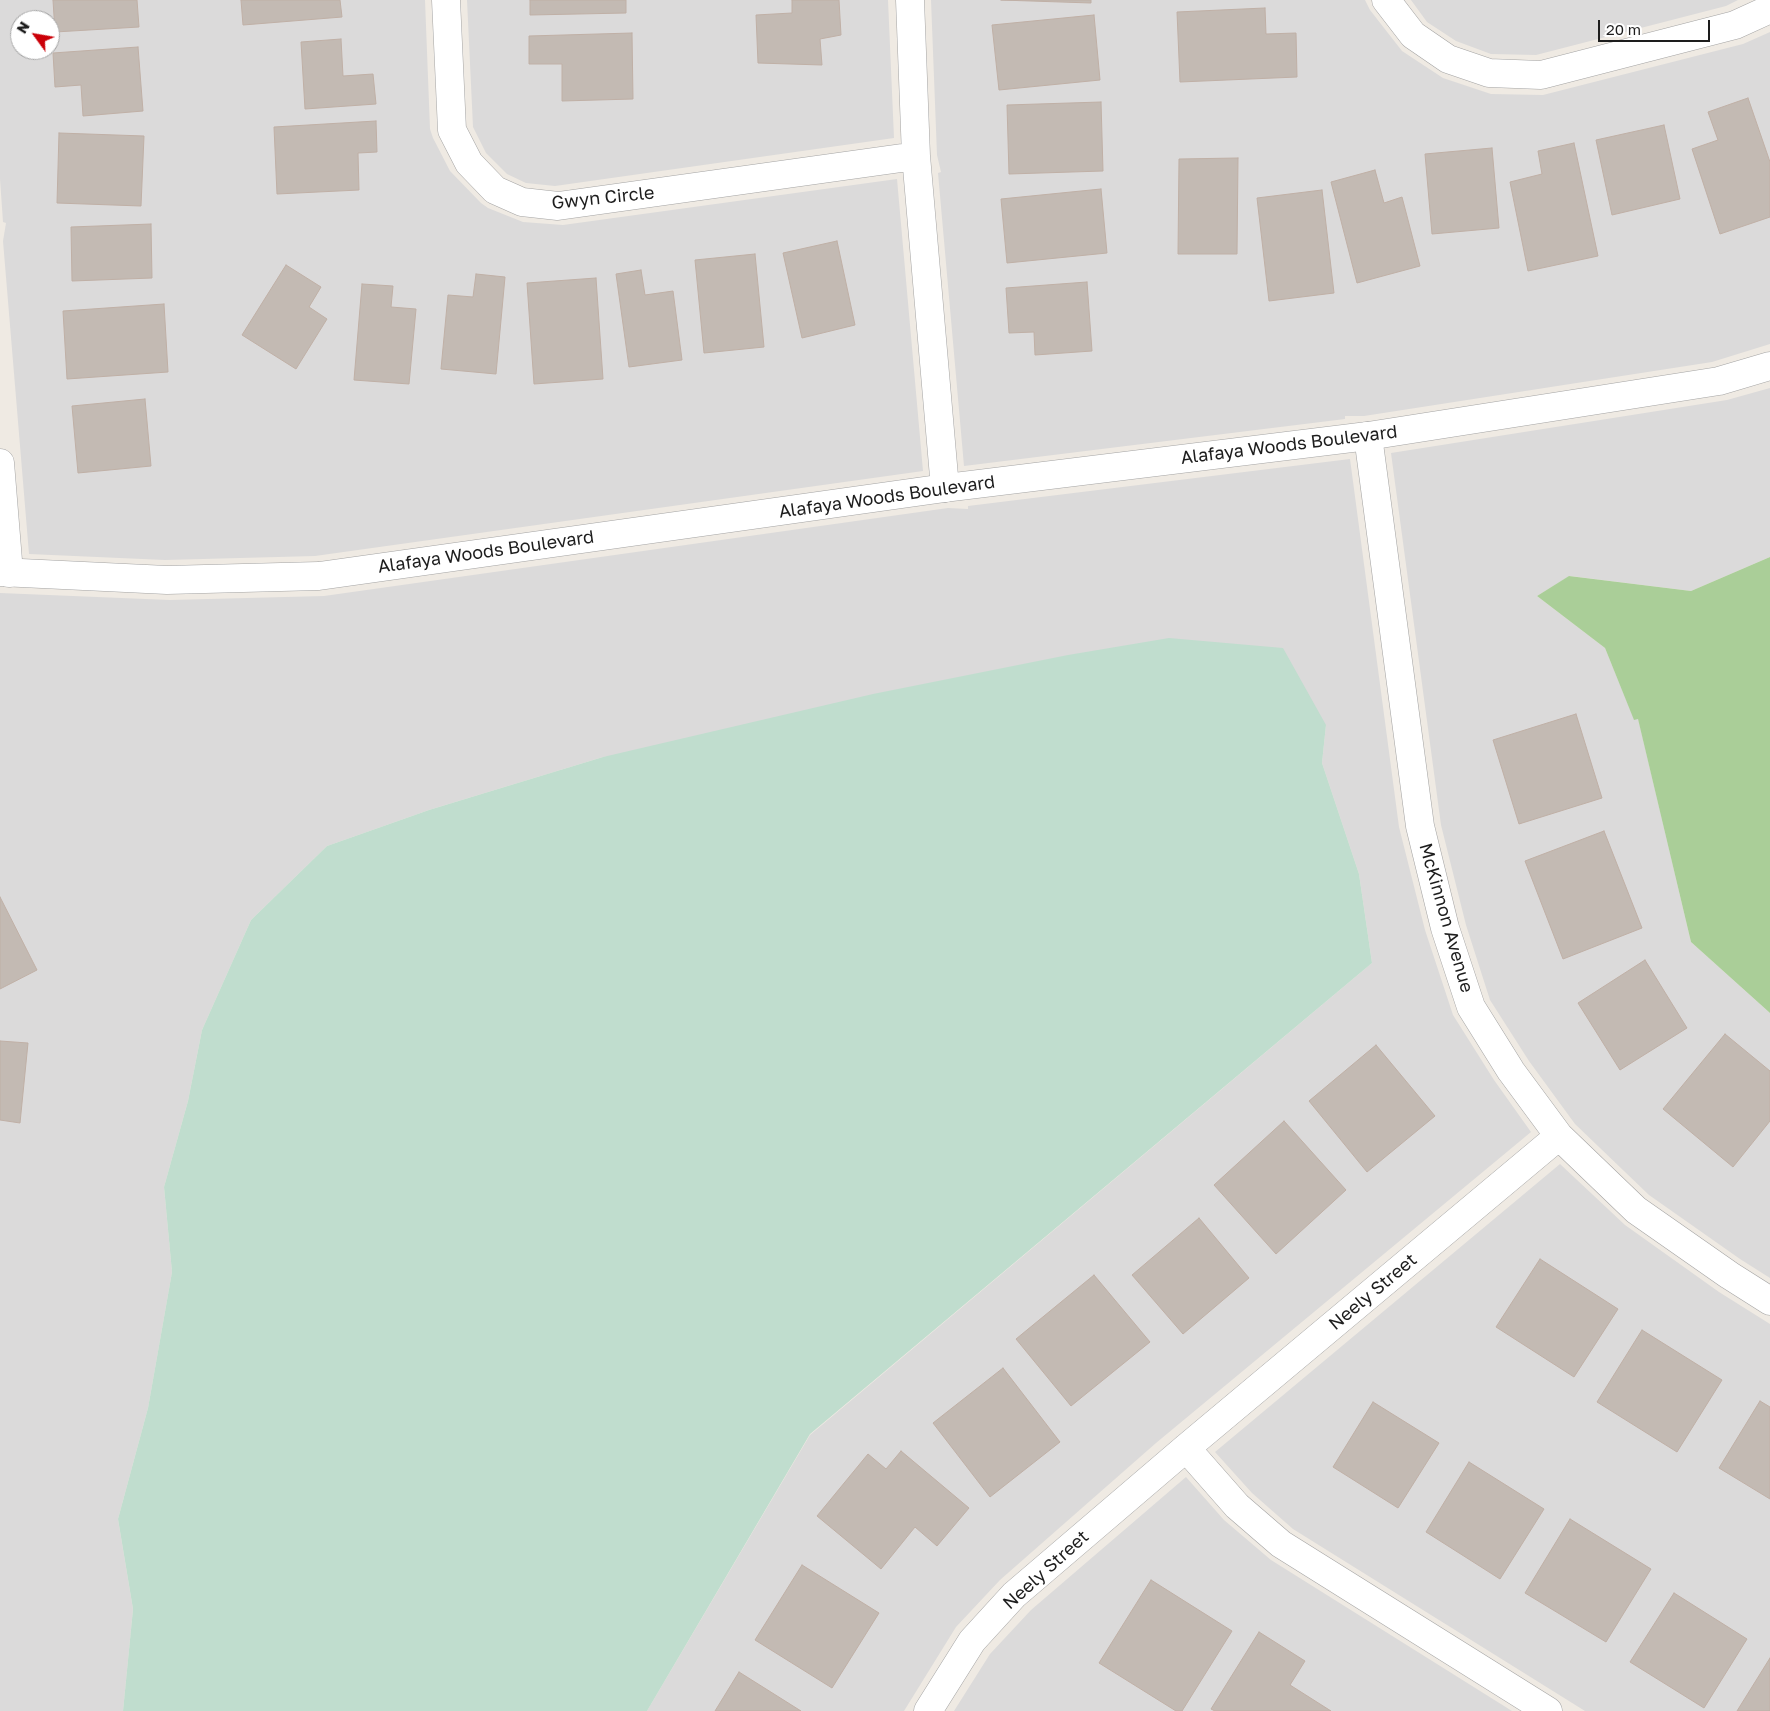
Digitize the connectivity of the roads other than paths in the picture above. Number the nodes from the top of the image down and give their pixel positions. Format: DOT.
graph roads {
  1 [pos="446,0"];
  2 [pos="910,0"];
  3 [pos="1386,0"];
  4 [pos="1770,9"];
  5 [pos="916,156"];
  6 [pos="1770,366"];
  7 [pos="1368,436"];
  8 [pos="0,463"];
  9 [pos="945,488"];
  10 [pos="4,573"];
  11 [pos="1559,1136"];
  12 [pos="1770,1301"];
  13 [pos="1186,1448"];
  14 [pos="928,1711"];
  15 [pos="1548,1711"];
  1 -- 5 [label="street, Gwyn Circle"];
  2 -- 5 [label="street"];
  3 -- 4 [label="street"];
  5 -- 9 [label="street"];
  6 -- 7 [label="street, Alafaya Woods Boulevard"];
  7 -- 9 [label="street, Alafaya Woods Boulevard"];
  7 -- 11 [label="street, McKinnon Avenue"];
  8 -- 10 [label="street"];
  9 -- 10 [label="street, Alafaya Woods Boulevard"];
  11 -- 12 [label="street, McKinnon Avenue"];
  11 -- 13 [label="street, Neely Street"];
  13 -- 14 [label="street, Neely Street"];
  13 -- 15 [label="street"];
}
